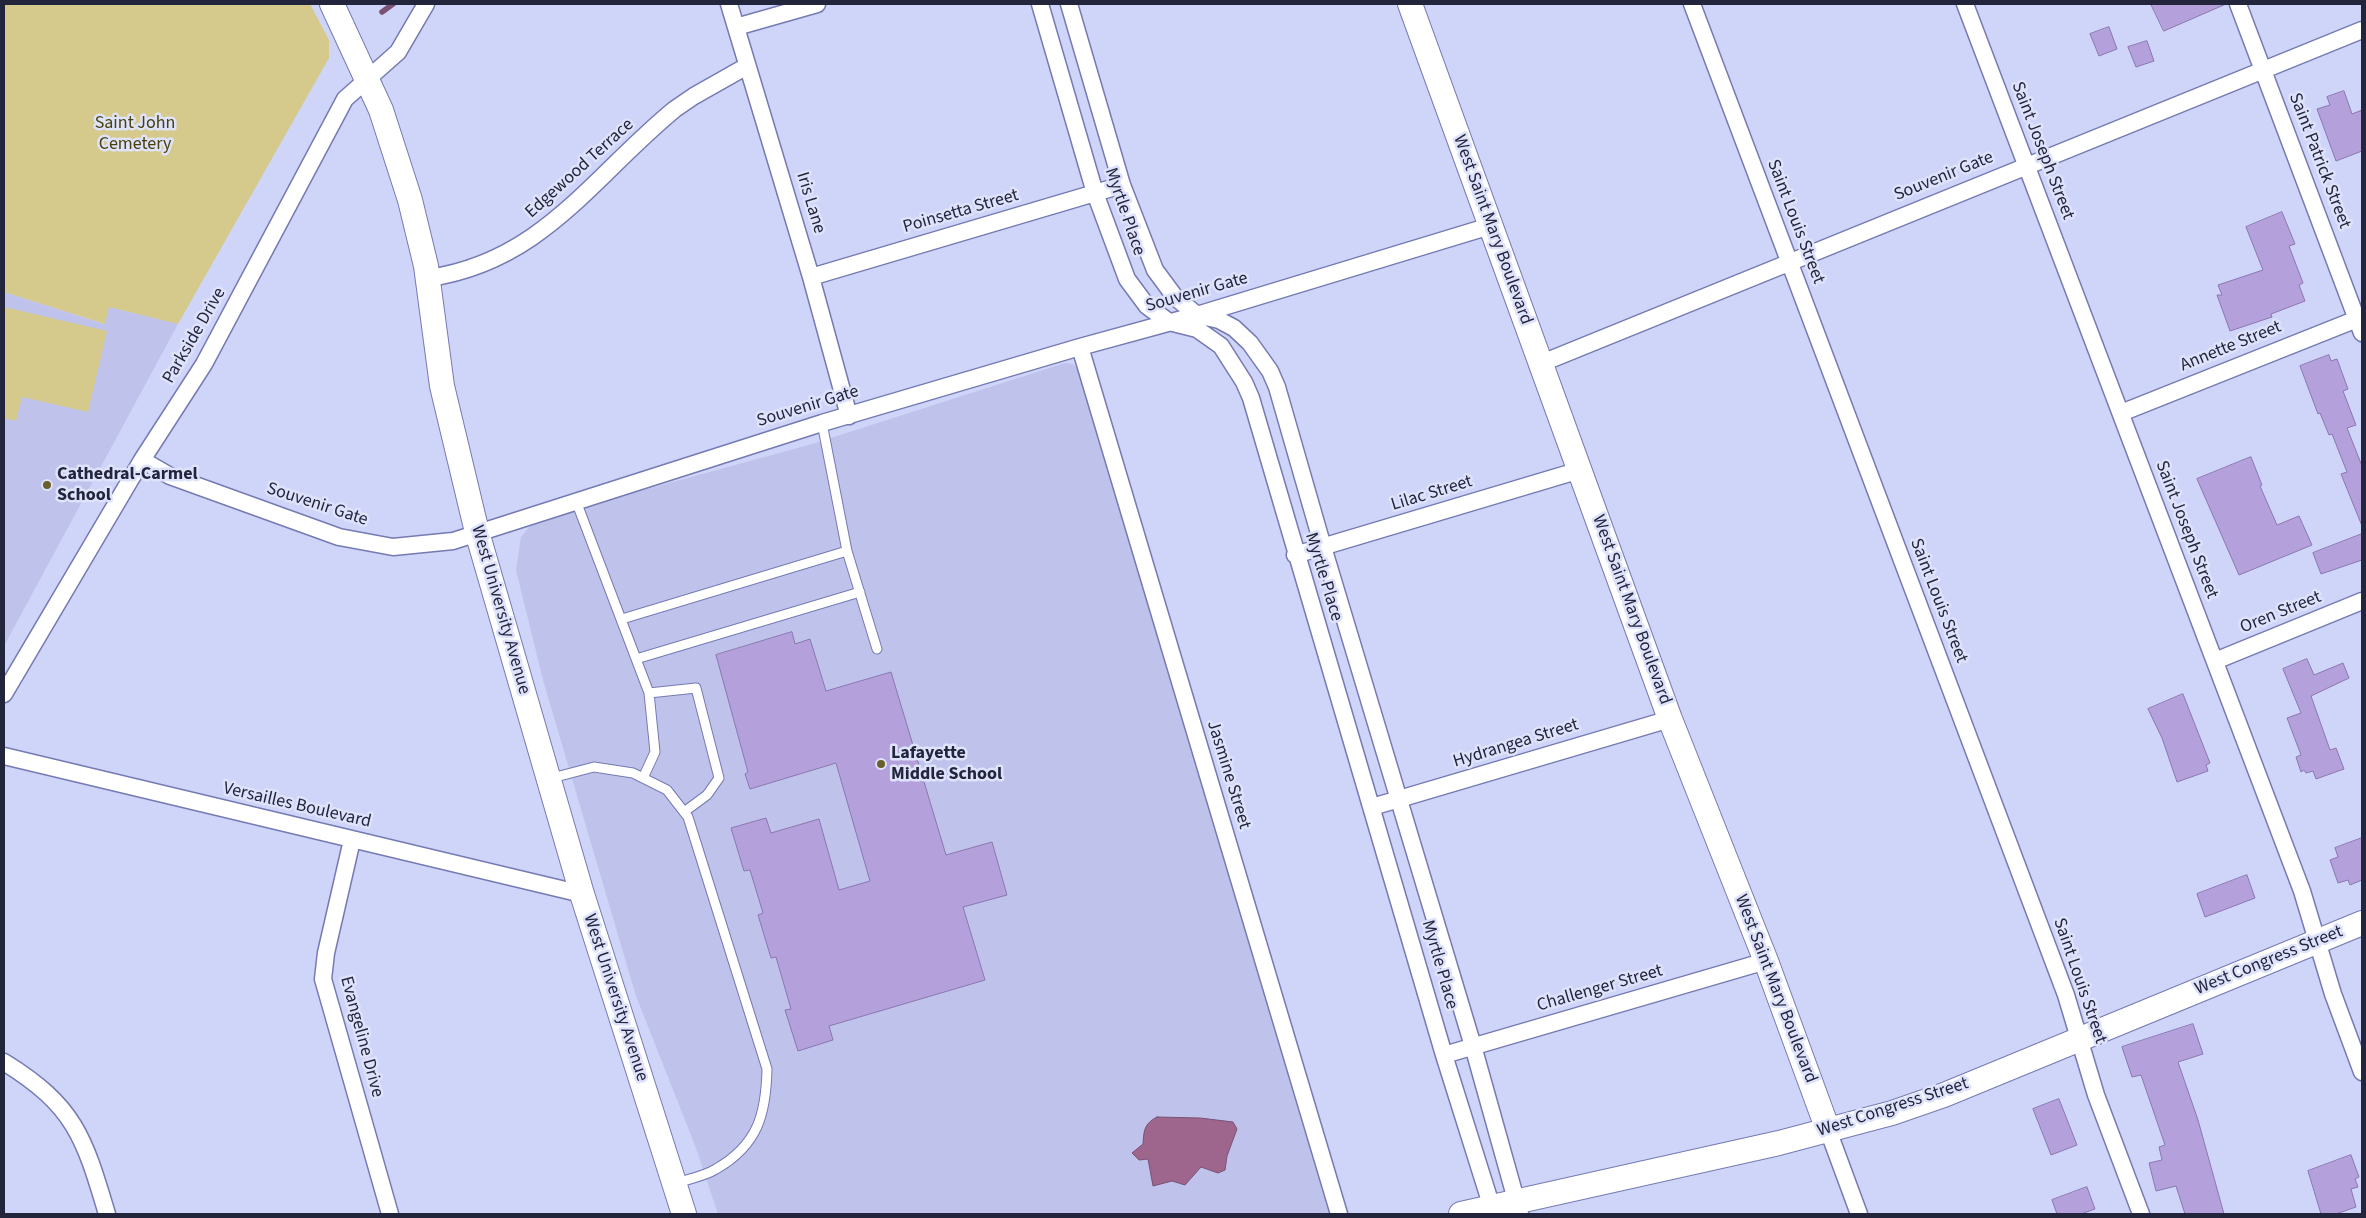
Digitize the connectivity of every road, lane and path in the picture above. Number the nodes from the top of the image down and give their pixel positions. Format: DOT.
graph roads {
  1 [pos="332,4"];
  2 [pos="426,4"];
  3 [pos="729,4"];
  4 [pos="817,4"];
  5 [pos="1040,4"];
  6 [pos="1070,4"];
  7 [pos="1410,4"];
  8 [pos="1692,4"];
  9 [pos="1965,4"];
  10 [pos="2238,4"];
  11 [pos="736,28"];
  12 [pos="2362,30"];
  13 [pos="747,66"];
  14 [pos="2263,70"];
  15 [pos="367,79"];
  16 [pos="2026,166"];
  17 [pos="1122,185"];
  18 [pos="1095,193"];
  19 [pos="1490,226"];
  20 [pos="1788,261"];
  21 [pos="811,277"];
  22 [pos="428,278"];
  23 [pos="1198,315"];
  24 [pos="1170,322"];
  25 [pos="2360,326"];
  26 [pos="1080,347"];
  27 [pos="1542,363"];
  28 [pos="2121,413"];
  29 [pos="848,416"];
  30 [pos="822,423"];
  31 [pos="142,460"];
  32 [pos="1580,470"];
  33 [pos="576,501"];
  34 [pos="477,532"];
  35 [pos="1322,547"];
  36 [pos="847,551"];
  37 [pos="1295,555"];
  38 [pos="860,592"];
  39 [pos="2362,601"];
  40 [pos="622,619"];
  41 [pos="877,649"];
  42 [pos="636,659"];
  43 [pos="2214,661"];
  44 [pos="649,693"];
  45 [pos="4,694"];
  46 [pos="1670,719"];
  47 [pos="4,756"];
  48 [pos="643,778"];
  49 [pos="548,779"];
  50 [pos="1399,800"];
  51 [pos="1372,807"];
  52 [pos="684,812"];
  53 [pos="352,840"];
  54 [pos="582,894"];
  55 [pos="2362,923"];
  56 [pos="2317,941"];
  57 [pos="1766,961"];
  58 [pos="2078,1038"];
  59 [pos="1474,1046"];
  60 [pos="1444,1055"];
  61 [pos="4,1062"];
  62 [pos="2362,1072"];
  63 [pos="1828,1130"];
  64 [pos="674,1184"];
  65 [pos="1518,1207"];
  66 [pos="1493,1210"];
  67 [pos="107,1214"];
  68 [pos="390,1214"];
  69 [pos="684,1214"];
  70 [pos="1339,1214"];
  71 [pos="1461,1214"];
  72 [pos="1859,1214"];
  73 [pos="2141,1214"];
  1 -- 15 [label="main road, West University Avenue"];
  2 -- 15 [label="street, Parkside Drive"];
  3 -- 11 [label="street, Iris Lane"];
  4 -- 11 [label="street"];
  5 -- 18 [label="street, Myrtle Place"];
  6 -- 17 [label="street, Myrtle Place"];
  7 -- 19 [label="main road, West Saint Mary Boulevard"];
  8 -- 20 [label="street, Saint Louis Street"];
  9 -- 16 [label="street, Saint Joseph Street"];
  10 -- 14 [label="street, Saint Patrick Street"];
  11 -- 13 [label="street, Iris Lane"];
  12 -- 14 [label="street, Souvenir Gate"];
  13 -- 21 [label="street, Iris Lane"];
  13 -- 22 [label="street, Edgewood Terrace"];
  14 -- 16 [label="street, Souvenir Gate"];
  14 -- 25 [label="street, Saint Patrick Street"];
  15 -- 22 [label="main road, West University Avenue"];
  15 -- 31 [label="street, Parkside Drive"];
  16 -- 20 [label="street, Souvenir Gate"];
  16 -- 28 [label="street, Saint Joseph Street"];
  17 -- 18 [label="street, Poinsetta Street"];
  17 -- 23 [label="street, Myrtle Place"];
  18 -- 21 [label="street, Poinsetta Street"];
  18 -- 24 [label="street, Myrtle Place"];
  19 -- 23 [label="street, Souvenir Gate"];
  19 -- 27 [label="main road, West Saint Mary Boulevard"];
  20 -- 27 [label="street, Souvenir Gate"];
  20 -- 58 [label="street, Saint Louis Street"];
  21 -- 29 [label="street, Iris Lane"];
  22 -- 34 [label="main road, West University Avenue"];
  23 -- 24 [label="street, Souvenir Gate"];
  23 -- 35 [label="street, Myrtle Place"];
  24 -- 26 [label="street, Souvenir Gate"];
  24 -- 37 [label="street, Myrtle Place"];
  25 -- 28 [label="street, Annette Street"];
  26 -- 29 [label="street, Souvenir Gate"];
  26 -- 70 [label="street, Jasmine Street"];
  27 -- 32 [label="main road, West Saint Mary Boulevard"];
  28 -- 43 [label="street, Saint Joseph Street"];
  29 -- 30 [label="street, Souvenir Gate"];
  30 -- 33 [label="street, Souvenir Gate"];
  30 -- 36 [label="lane"];
  31 -- 34 [label="street, Souvenir Gate"];
  31 -- 45 [label="street, Parkside Drive"];
  32 -- 35 [label="street, Lilac Street"];
  32 -- 46 [label="main road, West Saint Mary Boulevard"];
  33 -- 34 [label="street, Souvenir Gate"];
  33 -- 40 [label="lane"];
  34 -- 49 [label="main road, West University Avenue"];
  35 -- 37 [label="street, Lilac Street"];
  35 -- 50 [label="street, Myrtle Place"];
  36 -- 38 [label="lane"];
  36 -- 40 [label="lane"];
  37 -- 51 [label="street, Myrtle Place"];
  38 -- 41 [label="lane"];
  38 -- 42 [label="lane"];
  39 -- 43 [label="street, Oren Street"];
  40 -- 42 [label="lane"];
  42 -- 44 [label="lane"];
  43 -- 56 [label="street, Saint Joseph Street"];
  44 -- 48 [label="lane"];
  44 -- 52 [label="lane"];
  46 -- 50 [label="street, Hydrangea Street"];
  46 -- 57 [label="main road, West Saint Mary Boulevard"];
  47 -- 53 [label="street, Versailles Boulevard"];
  48 -- 49 [label="lane"];
  48 -- 52 [label="lane"];
  49 -- 54 [label="main road, West University Avenue"];
  50 -- 51 [label="street, Hydrangea Street"];
  50 -- 59 [label="street, Myrtle Place"];
  51 -- 60 [label="street, Myrtle Place"];
  52 -- 64 [label="lane"];
  53 -- 54 [label="street, Versailles Boulevard"];
  53 -- 68 [label="street, Evangeline Drive"];
  54 -- 64 [label="main road, West University Avenue"];
  55 -- 56 [label="main road, West Congress Street"];
  56 -- 58 [label="main road, West Congress Street"];
  56 -- 62 [label="street, Saint Joseph Street"];
  57 -- 59 [label="street, Challenger Street"];
  57 -- 63 [label="main road, West Saint Mary Boulevard"];
  58 -- 63 [label="main road, West Congress Street"];
  58 -- 73 [label="street, Saint Louis Street"];
  59 -- 60 [label="street, Challenger Street"];
  59 -- 65 [label="street, Myrtle Place"];
  60 -- 66 [label="street, Myrtle Place"];
  61 -- 67 [label="street"];
  63 -- 65 [label="main road, West Congress Street"];
  63 -- 72 [label="street, West Saint Mary Boulevard"];
  64 -- 69 [label="main road, West University Avenue"];
  65 -- 66 [label="main road, West Congress Street"];
  66 -- 71 [label="main road, West Congress Street"];
}
